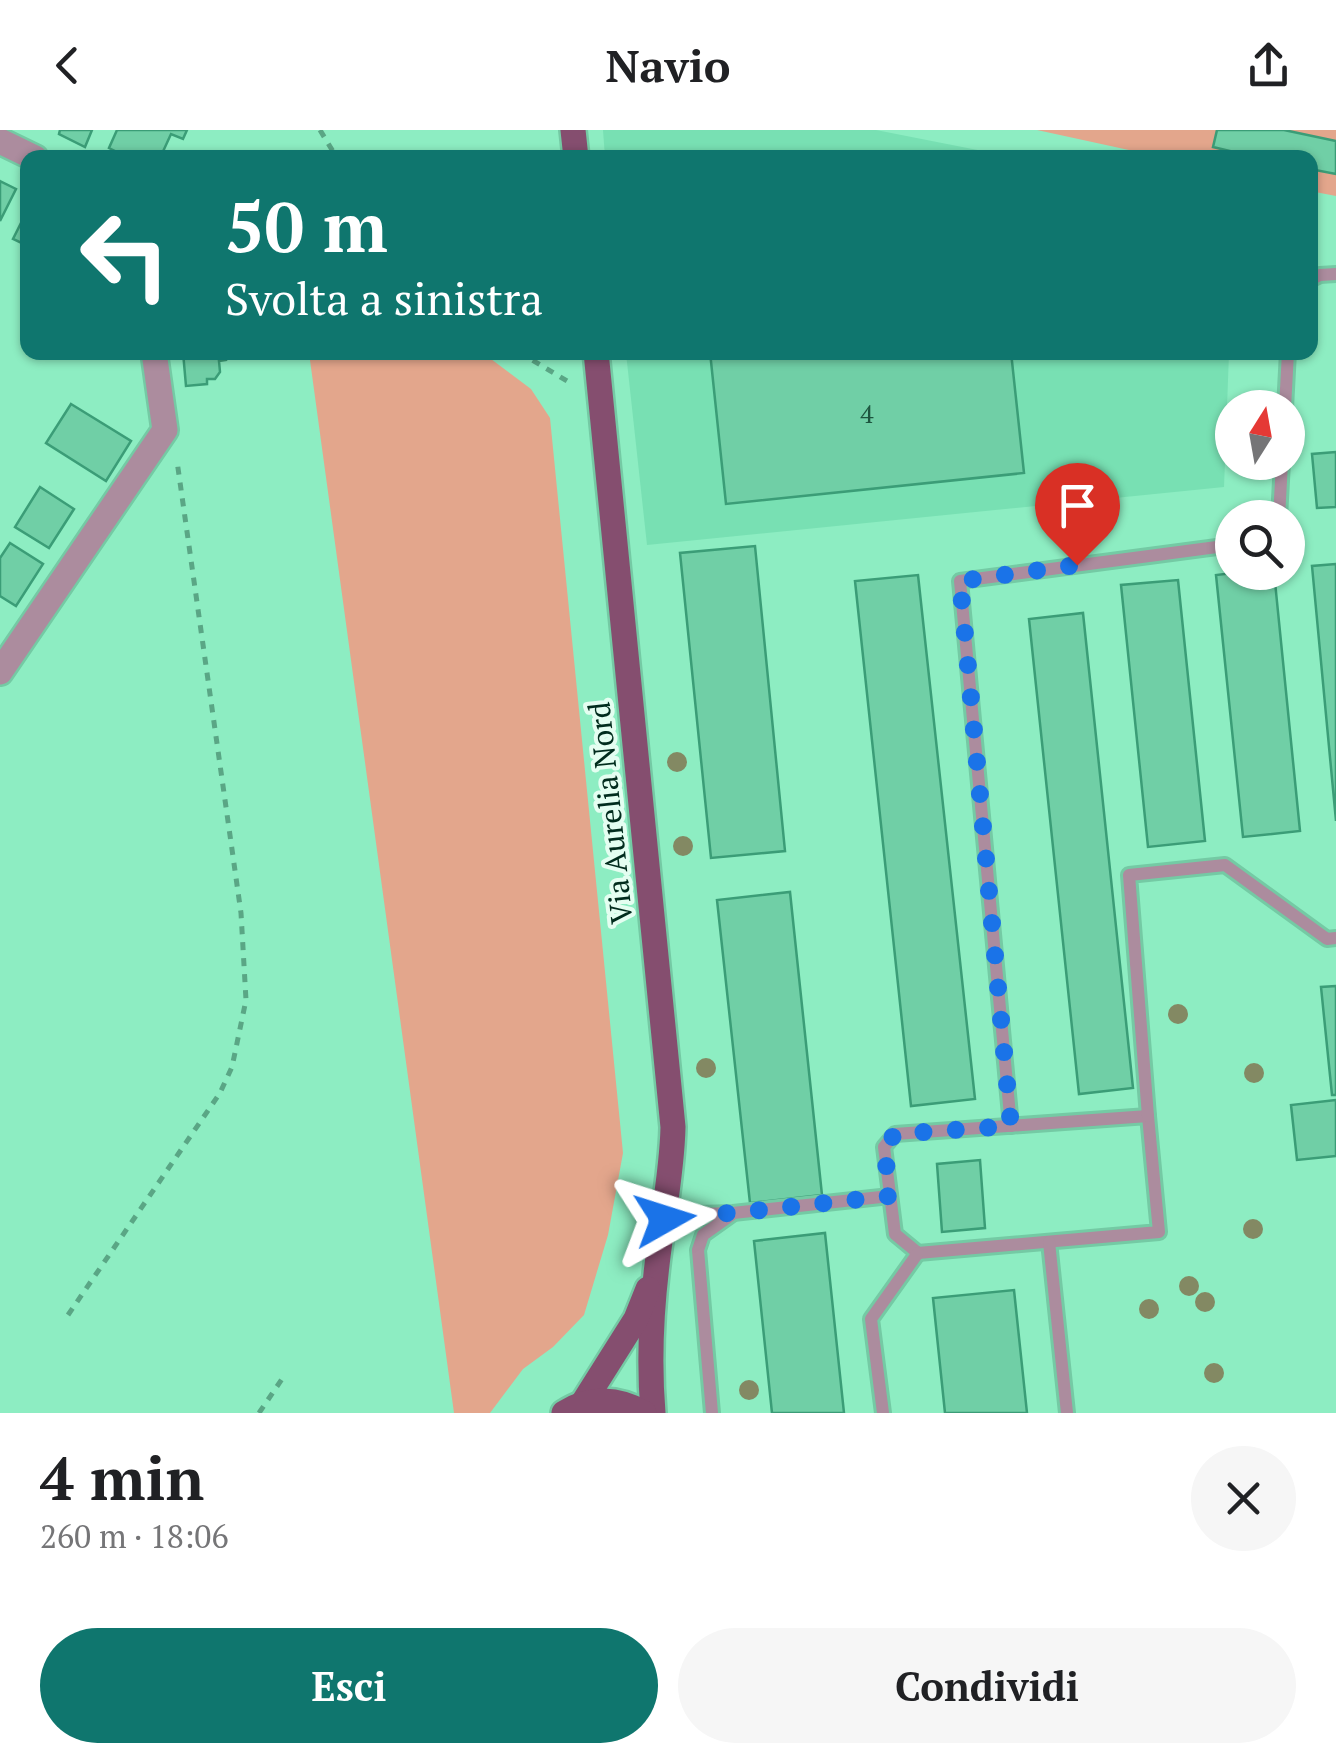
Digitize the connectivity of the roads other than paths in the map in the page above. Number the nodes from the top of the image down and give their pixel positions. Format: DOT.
graph roads {
  1 [pos="155,360"];
  2 [pos="597,360"];
  3 [pos="1288,360"];
  4 [pos="1286,390"];
  5 [pos="1215,546"];
  6 [pos="0,672"];
  7 [pos="1336,938"];
  8 [pos="1148,1116"];
  9 [pos="1011,1126"];
  10 [pos="890,1196"];
  11 [pos="733,1213"];
  12 [pos="666,1215"];
  13 [pos="1049,1242"];
  14 [pos="918,1253"];
  15 [pos="656,1266"];
  16 [pos="574,1408"];
  17 [pos="644,1413"];
  18 [pos="652,1413"];
  19 [pos="712,1413"];
  20 [pos="883,1413"];
  21 [pos="1067,1413"];
  1 -- 6 [label="street"];
  2 -- 12 [label="main road, Via Aurelia Nord"];
  3 -- 4 [label="lane"];
  5 -- 9 [label="lane"];
  7 -- 8 [label="lane"];
  8 -- 9 [label="lane"];
  8 -- 13 [label="lane"];
  9 -- 10 [label="lane"];
  10 -- 11 [label="lane"];
  10 -- 14 [label="lane"];
  11 -- 12 [label="lane"];
  11 -- 19 [label="lane"];
  12 -- 15 [label="main road, Via Aurelia Nord"];
  13 -- 14 [label="lane"];
  13 -- 21 [label="lane"];
  14 -- 20 [label="lane"];
  15 -- 16 [label="main road, Via Aurelia Nord"];
  15 -- 18 [label="main road, Via Aurelia Nord"];
  16 -- 17 [label="main road"];
}
